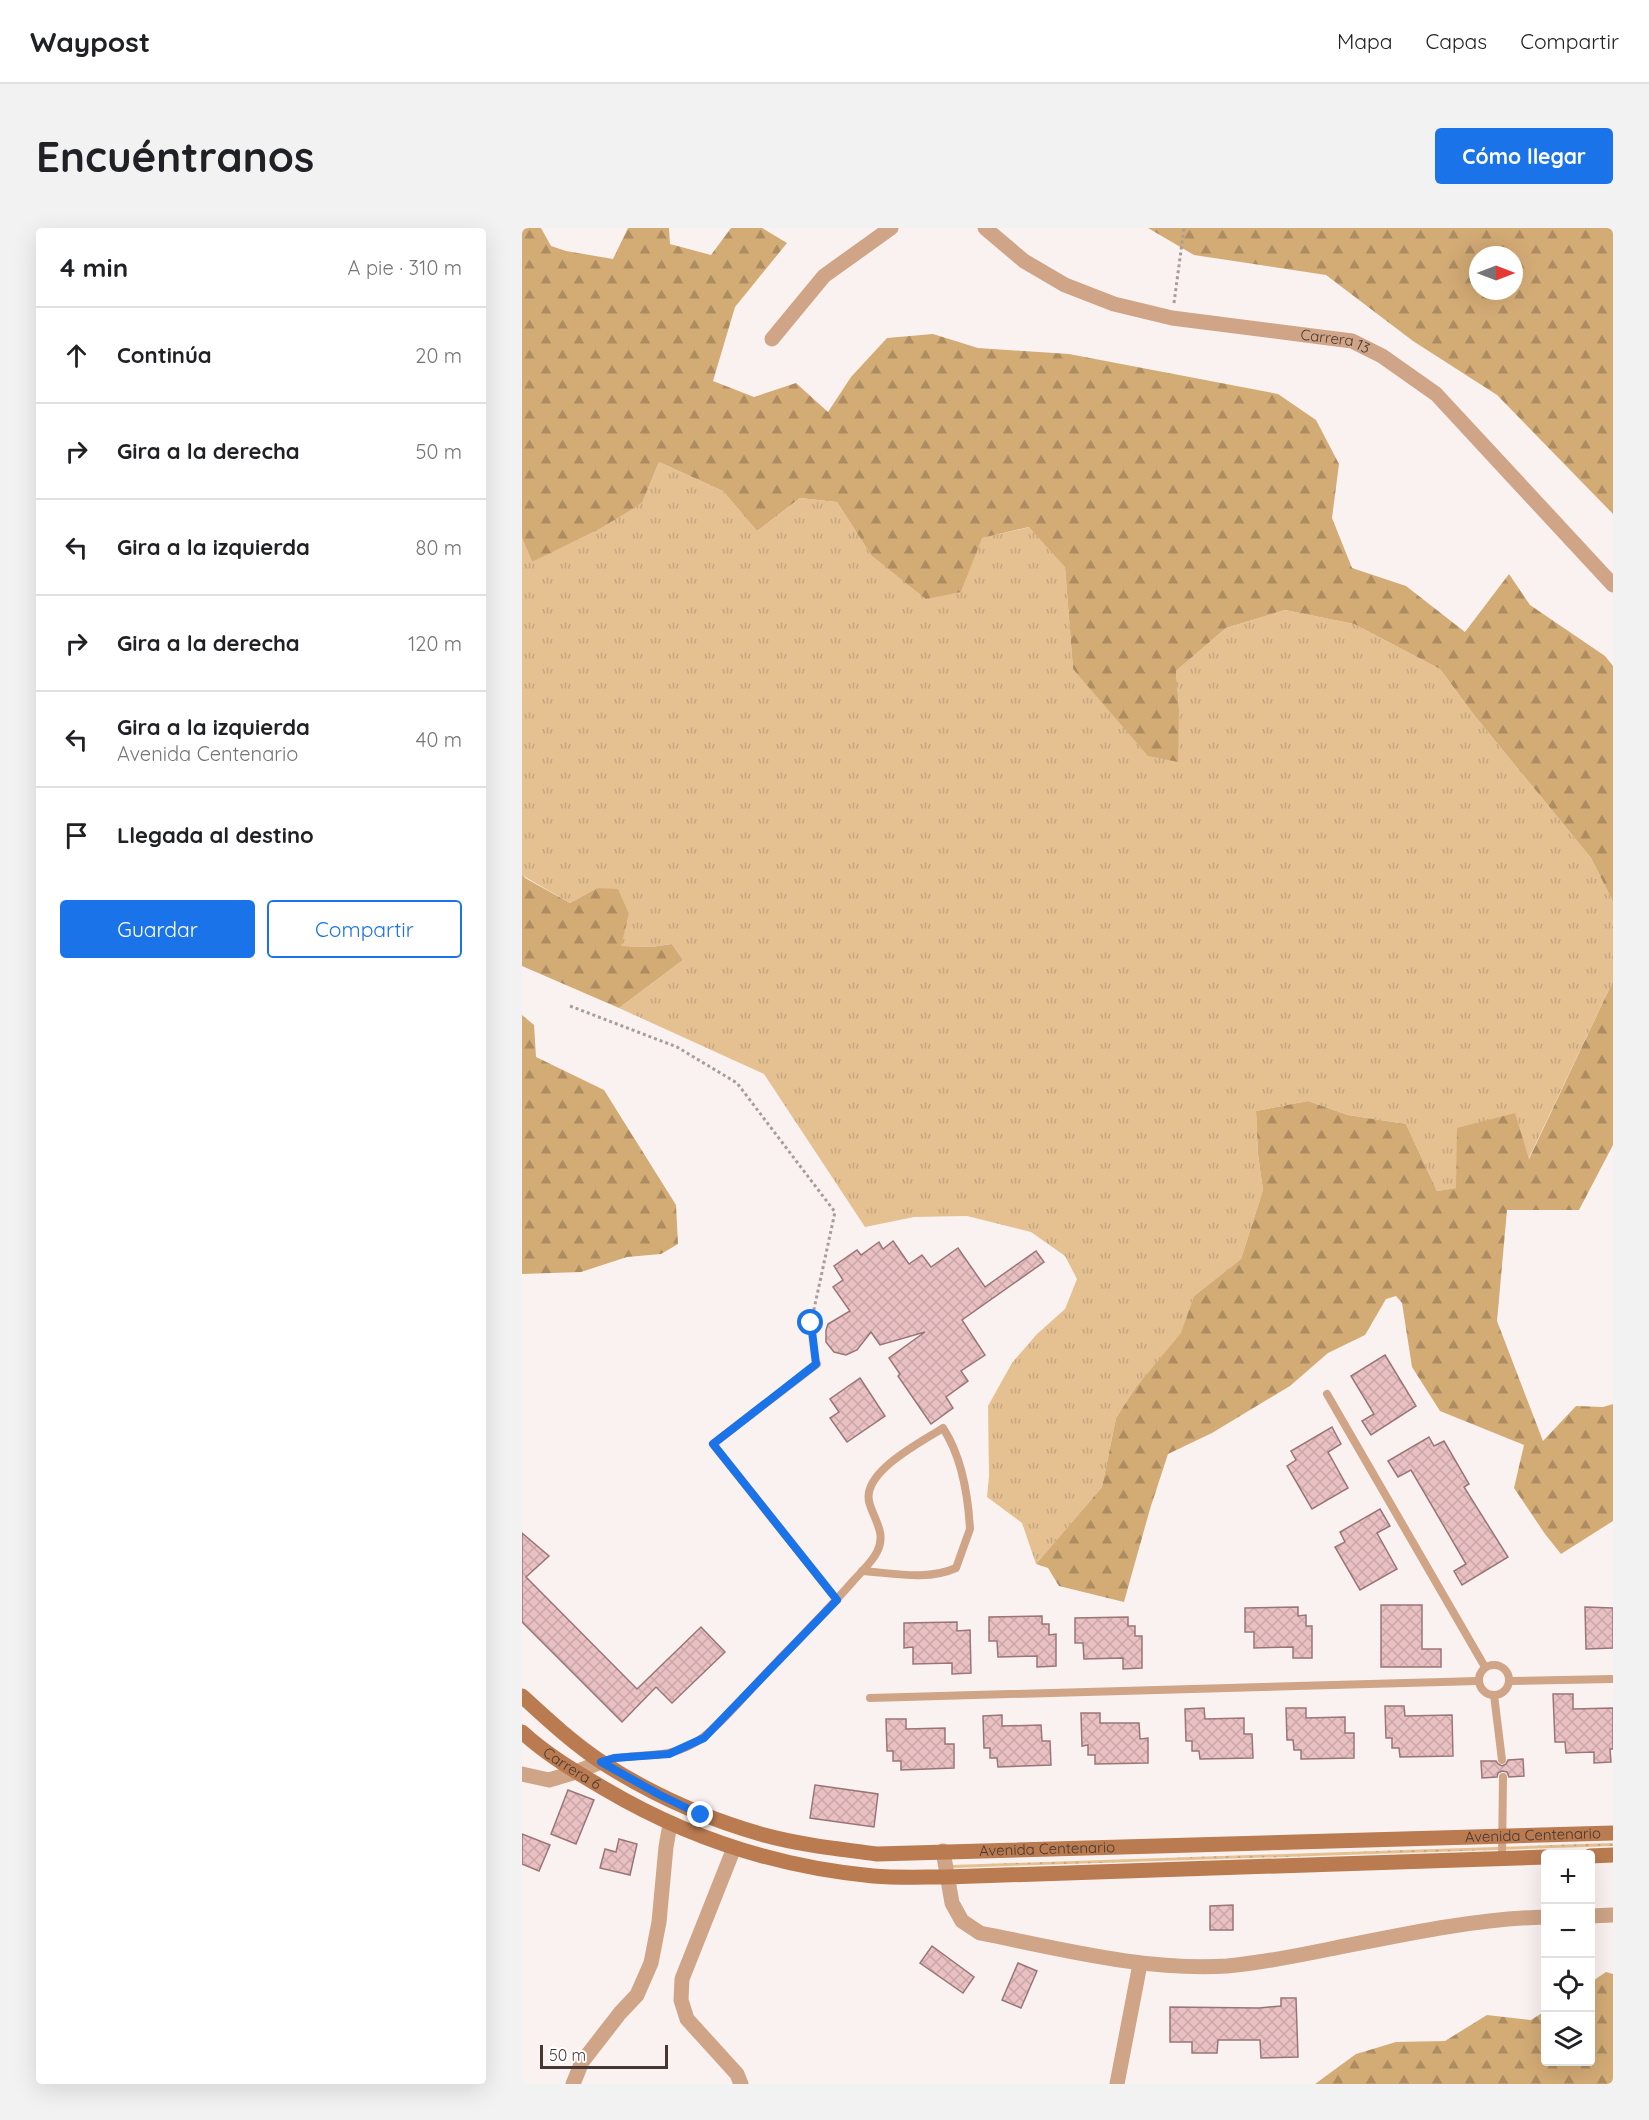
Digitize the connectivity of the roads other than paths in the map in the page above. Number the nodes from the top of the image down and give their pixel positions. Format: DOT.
graph roads {
  1 [pos="891,228"];
  2 [pos="985,228"];
  3 [pos="772,339"];
  4 [pos="1613,585"];
  5 [pos="816,1364"];
  6 [pos="1327,1394"];
  7 [pos="862,1571"];
  8 [pos="837,1600"];
  9 [pos="1485,1667"];
  10 [pos="1613,1680"];
  11 [pos="1478,1681"];
  12 [pos="1509,1681"];
  13 [pos="1494,1695"];
  14 [pos="522,1696"];
  15 [pos="870,1698"];
  16 [pos="522,1732"];
  17 [pos="522,1742"];
  18 [pos="538,1748"];
  19 [pos="1502,1760"];
  20 [pos="601,1762"];
  21 [pos="576,1772"];
  22 [pos="522,1774"];
  23 [pos="1503,1777"];
  24 [pos="670,1824"];
  25 [pos="1613,1833"];
  26 [pos="1502,1837"];
  27 [pos="734,1848"];
  28 [pos="943,1851"];
  29 [pos="1613,1855"];
  30 [pos="1595,1856"];
  31 [pos="1541,1857"];
  32 [pos="1502,1859"];
  33 [pos="946,1877"];
  34 [pos="1613,1915"];
  35 [pos="1595,1916"];
  36 [pos="1541,1917"];
  37 [pos="1140,1964"];
  38 [pos="573,2084"];
  39 [pos="741,2084"];
  40 [pos="1117,2084"];
  1 -- 3 [label="street"];
  2 -- 4 [label="street, Carrera 13"];
  5 -- 8 [label="lane"];
  6 -- 9 [label="lane"];
  7 -- 7 [label="lane"];
  7 -- 8 [label="lane"];
  8 -- 20 [label="lane"];
  9 -- 11 [label="lane"];
  9 -- 12 [label="lane"];
  10 -- 12 [label="lane"];
  11 -- 13 [label="lane"];
  11 -- 15 [label="lane"];
  12 -- 13 [label="lane"];
  13 -- 19 [label="lane"];
  14 -- 20 [label="main road, Avenida Centenario"];
  16 -- 18 [label="main road, Carrera 6"];
  17 -- 18 [label="street"];
  18 -- 21 [label="main road, Carrera 6"];
  20 -- 21 [label="street"];
  20 -- 28 [label="main road, Avenida Centenario"];
  21 -- 22 [label="street"];
  21 -- 24 [label="main road, Carrera 6"];
  23 -- 26 [label="lane"];
  24 -- 27 [label="main road, Carrera 6"];
  24 -- 38 [label="street"];
  25 -- 26 [label="main road, Avenida Centenario"];
  26 -- 28 [label="main road, Avenida Centenario"];
  26 -- 32 [label="lane"];
  27 -- 33 [label="main road, Carrera 6"];
  27 -- 39 [label="street"];
  28 -- 33 [label="street"];
  29 -- 30 [label="main road"];
  31 -- 32 [label="main road, Carrera 6"];
  32 -- 33 [label="main road, Carrera 6"];
  33 -- 37 [label="street"];
  34 -- 35 [label="street"];
  36 -- 37 [label="street"];
  37 -- 40 [label="street"];
}
